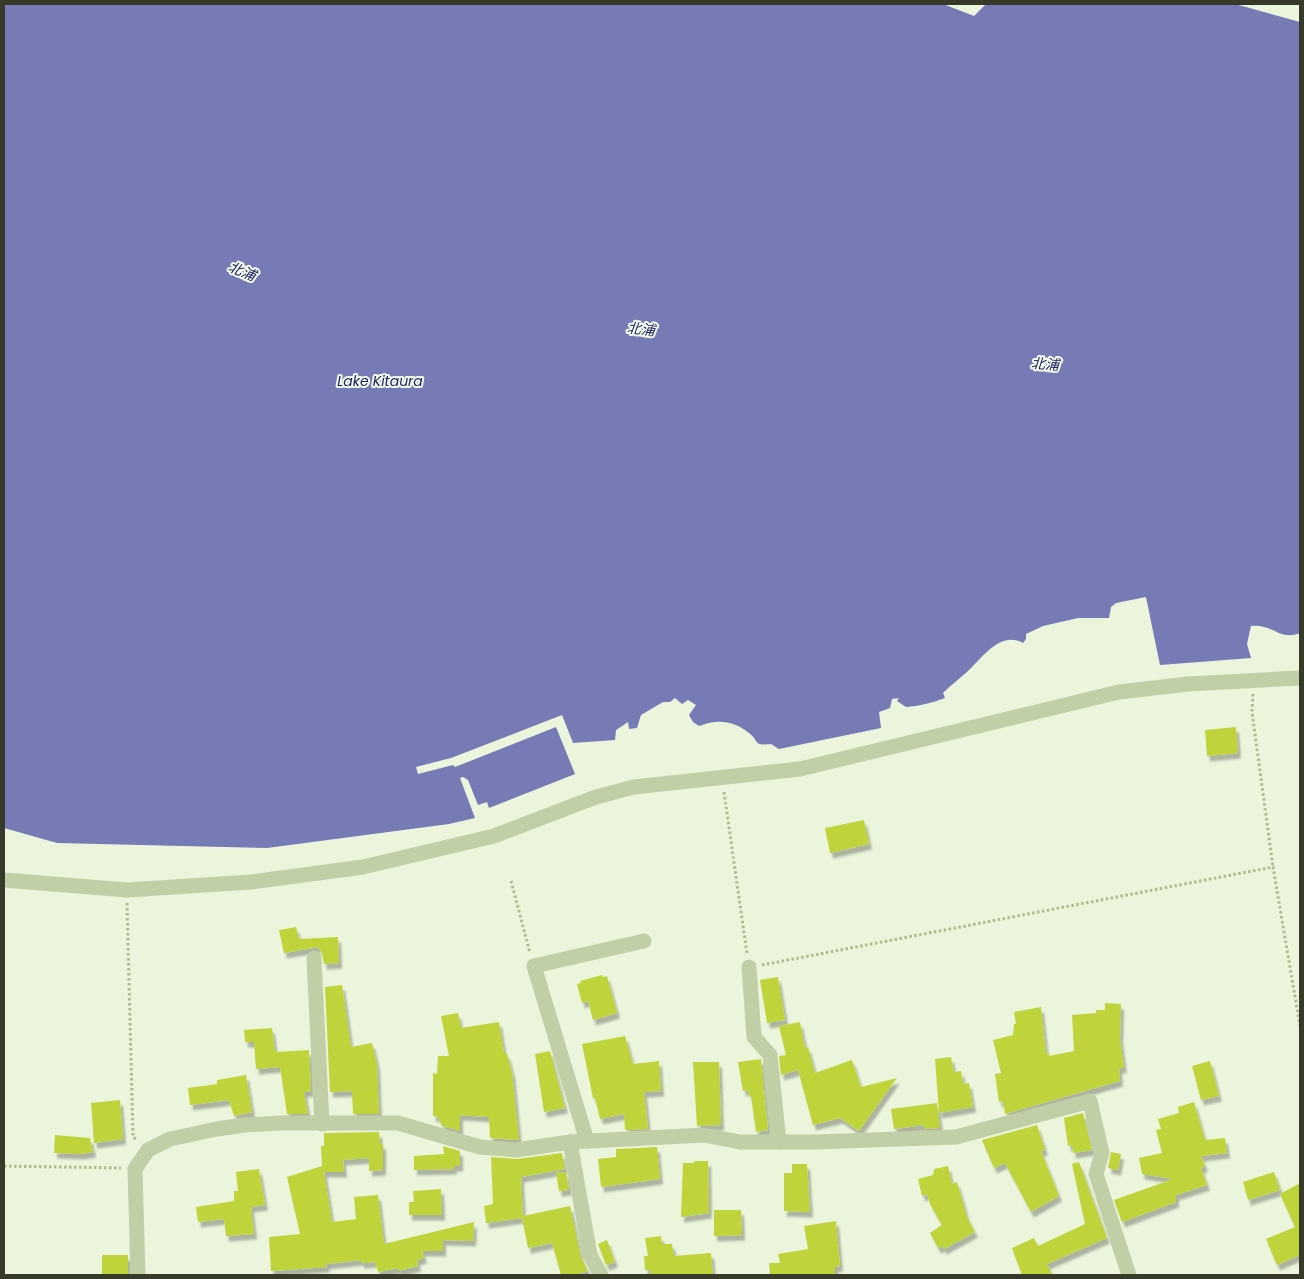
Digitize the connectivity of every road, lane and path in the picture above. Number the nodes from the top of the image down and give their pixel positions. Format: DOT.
graph roads {
  1 [pos="1300,678"];
  2 [pos="1253,679"];
  3 [pos="722,777"];
  4 [pos="1273,867"];
  5 [pos="4,880"];
  6 [pos="511,881"];
  7 [pos="127,890"];
  8 [pos="644,941"];
  9 [pos="314,958"];
  10 [pos="534,966"];
  11 [pos="749,967"];
  12 [pos="1300,1026"];
  13 [pos="322,1124"];
  14 [pos="587,1141"];
  15 [pos="570,1142"];
  16 [pos="779,1142"];
  17 [pos="148,1150"];
  18 [pos="4,1166"];
  19 [pos="134,1168"];
  20 [pos="138,1275"];
  21 [pos="601,1275"];
  22 [pos="1129,1275"];
  1 -- 2 [label="street"];
  2 -- 3 [label="street"];
  2 -- 4 [label="path"];
  3 -- 7 [label="street"];
  3 -- 11 [label="path"];
  4 -- 11 [label="path"];
  4 -- 12 [label="path"];
  5 -- 7 [label="street"];
  6 -- 10 [label="path"];
  7 -- 17 [label="path"];
  8 -- 10 [label="street"];
  9 -- 13 [label="street"];
  10 -- 14 [label="street"];
  11 -- 16 [label="street"];
  13 -- 15 [label="street"];
  13 -- 17 [label="street"];
  14 -- 15 [label="street"];
  14 -- 16 [label="street"];
  15 -- 21 [label="street"];
  16 -- 22 [label="street"];
  17 -- 19 [label="street"];
  18 -- 19 [label="path"];
  19 -- 20 [label="street"];
}
